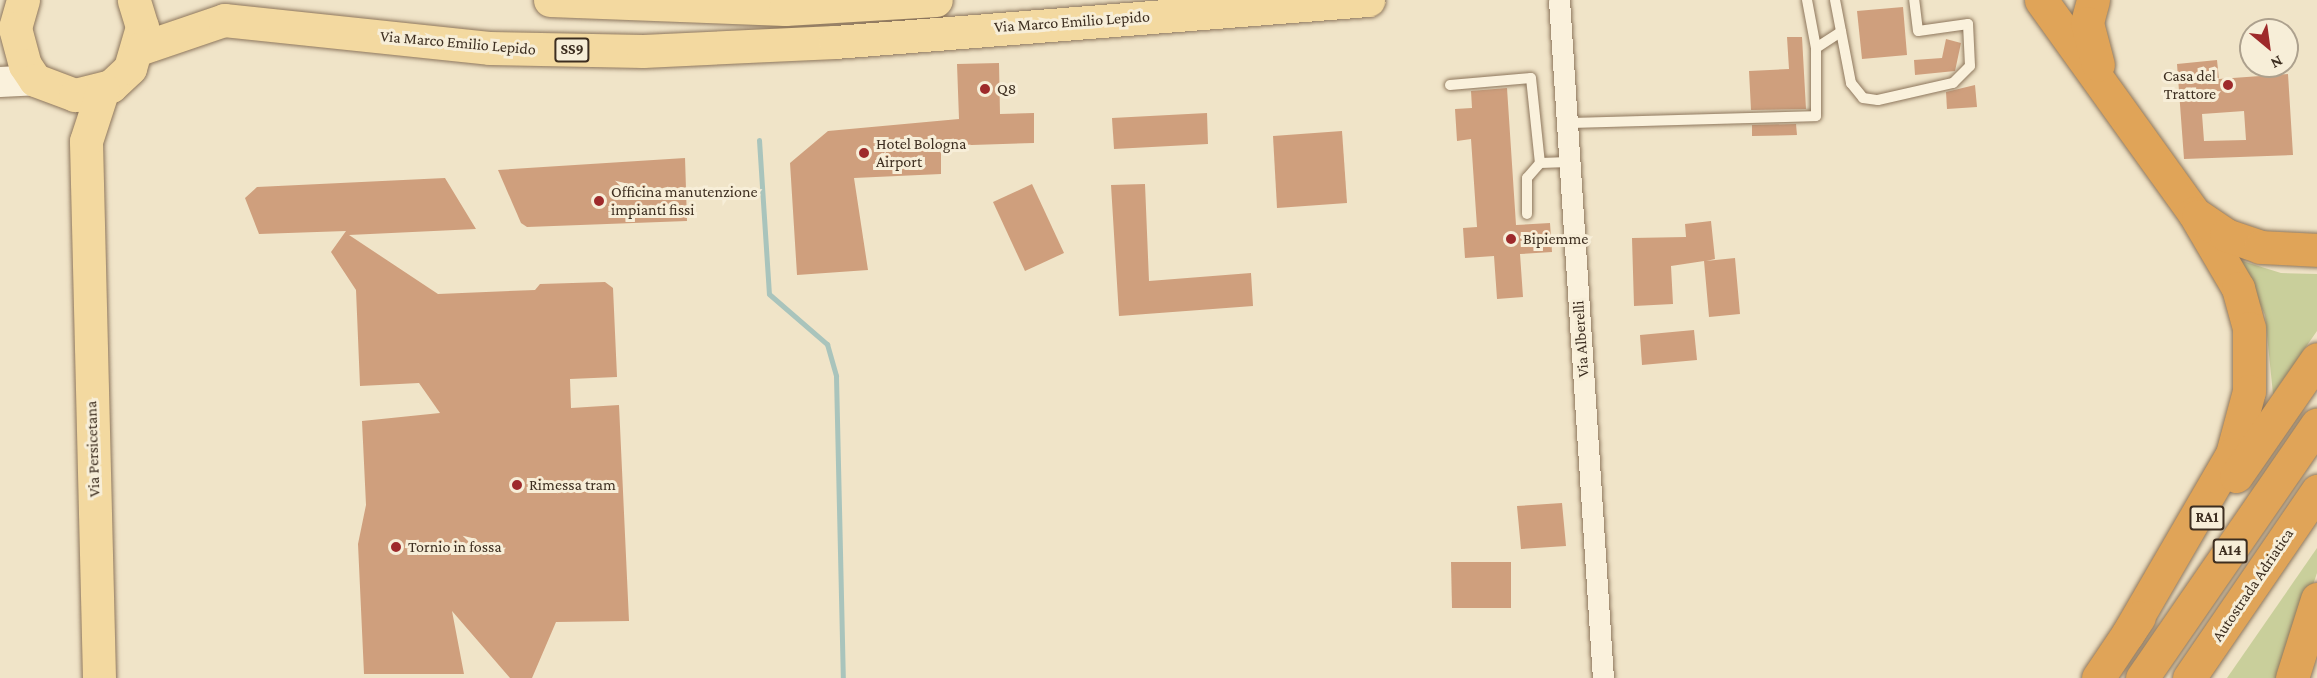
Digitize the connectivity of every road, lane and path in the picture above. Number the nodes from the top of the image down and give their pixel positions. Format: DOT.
graph roads {
  1 [pos="136,0"];
  2 [pos="550,0"];
  3 [pos="936,0"];
  4 [pos="1368,0"];
  5 [pos="1559,0"];
  6 [pos="1807,0"];
  7 [pos="1835,0"];
  8 [pos="1914,0"];
  9 [pos="2041,0"];
  10 [pos="2093,0"];
  11 [pos="1325,1"];
  12 [pos="853,5"];
  13 [pos="11,32"];
  14 [pos="1841,32"];
  15 [pos="856,40"];
  16 [pos="1816,48"];
  17 [pos="139,50"];
  18 [pos="0,82"];
  19 [pos="1450,85"];
  20 [pos="47,86"];
  21 [pos="103,89"];
  22 [pos="2114,99"];
  23 [pos="1567,123"];
  24 [pos="1569,162"];
  25 [pos="1540,163"];
  26 [pos="2194,213"];
  27 [pos="1527,214"];
  28 [pos="86,220"];
  29 [pos="2317,250"];
  30 [pos="2317,359"];
  31 [pos="2317,424"];
  32 [pos="2317,491"];
  33 [pos="2317,599"];
  34 [pos="2127,635"];
  35 [pos="2317,636"];
  36 [pos="99,678"];
  37 [pos="1603,678"];
  38 [pos="2098,678"];
  39 [pos="2142,678"];
  40 [pos="2189,678"];
  41 [pos="2292,678"];
  42 [pos="2300,678"];
  1 -- 17 [label="main road"];
  2 -- 12 [label="main road"];
  3 -- 12 [label="main road"];
  4 -- 11 [label="main road, Via Marco Emilio Lepido / SS9"];
  5 -- 23 [label="street, Via Alberelli"];
  6 -- 16 [label="lane"];
  7 -- 14 [label="lane"];
  8 -- 14 [label="lane"];
  9 -- 22 [label="highway"];
  10 -- 22 [label="highway"];
  11 -- 15 [label="main road, Via Marco Emilio Lepido / SS9"];
  12 -- 15 [label="street"];
  13 -- 20 [label="main road, Via Persicetana"];
  14 -- 16 [label="lane"];
  15 -- 17 [label="main road, Via Marco Emilio Lepido / SS9"];
  16 -- 23 [label="lane"];
  17 -- 21 [label="main road"];
  18 -- 20 [label="main road"];
  19 -- 25 [label="lane"];
  20 -- 21 [label="main road"];
  20 -- 28 [label="main road, Via Persicetana"];
  21 -- 28 [label="main road, Via Persicetana"];
  22 -- 26 [label="highway"];
  23 -- 24 [label="street, Via Alberelli"];
  24 -- 25 [label="lane"];
  24 -- 37 [label="street, Via Alberelli"];
  25 -- 27 [label="lane"];
  26 -- 29 [label="highway"];
  26 -- 34 [label="highway"];
  28 -- 36 [label="main road, Via Persicetana"];
  30 -- 34 [label="highway, RA1"];
  31 -- 39 [label="highway, A14"];
  32 -- 40 [label="highway, Autostrada Adriatica / A14"];
  33 -- 41 [label="highway"];
  34 -- 38 [label="highway, RA1"];
  35 -- 42 [label="highway"];
}
